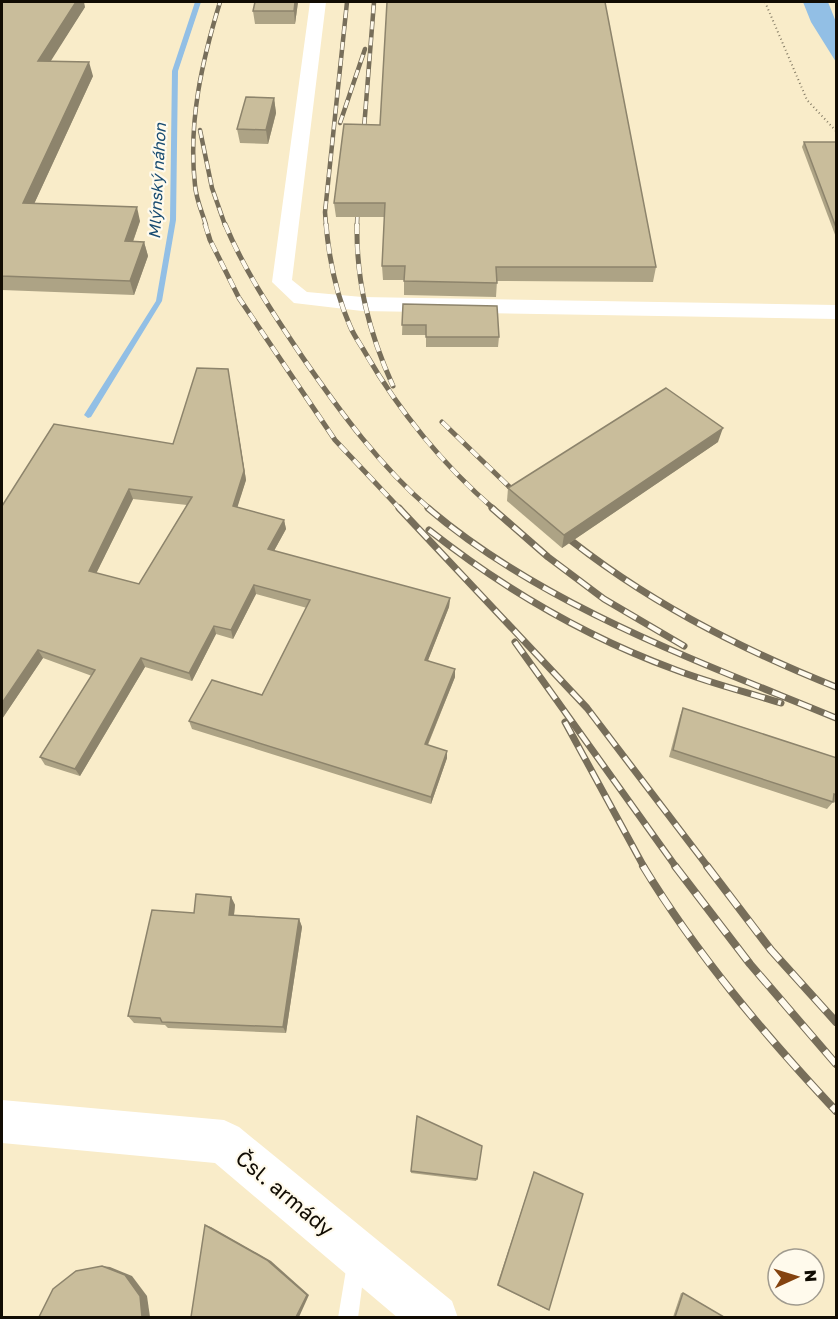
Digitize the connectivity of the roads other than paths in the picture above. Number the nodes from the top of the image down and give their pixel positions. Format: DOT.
graph roads {
  1 [pos="318,2"];
  2 [pos="837,312"];
  3 [pos="2,1122"];
  4 [pos="358,1253"];
  5 [pos="348,1317"];
  6 [pos="435,1317"];
  1 -- 2 [label="street"];
  3 -- 4 [label="main road, Čsl. armády"];
  4 -- 5 [label="lane"];
  4 -- 6 [label="main road, Čsl. armády"];
}
